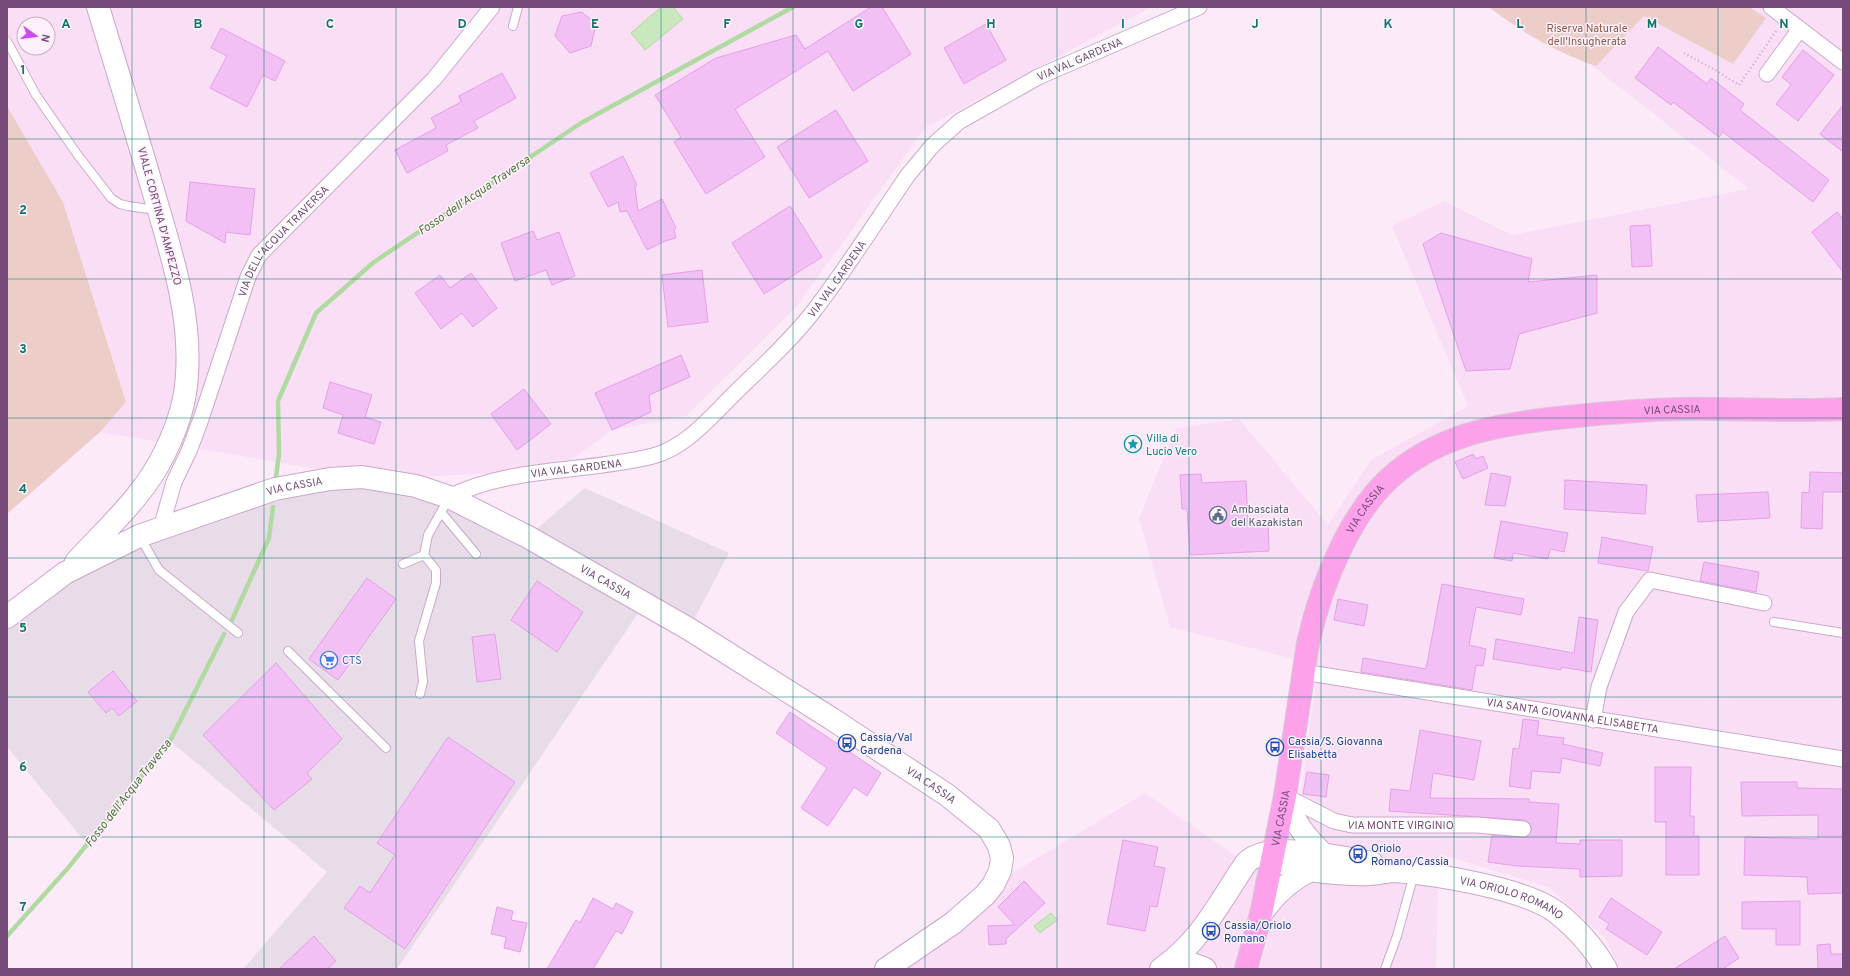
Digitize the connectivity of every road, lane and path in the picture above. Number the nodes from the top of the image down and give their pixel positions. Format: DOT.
graph roads {
  1 [pos="98,7"];
  2 [pos="492,7"];
  3 [pos="518,7"];
  4 [pos="1199,7"];
  5 [pos="1771,7"];
  6 [pos="1786,18"];
  7 [pos="513,26"];
  8 [pos="1800,29"];
  9 [pos="7,41"];
  10 [pos="1684,53"];
  11 [pos="1843,62"];
  12 [pos="1767,74"];
  13 [pos="159,210"];
  14 [pos="1843,409"];
  15 [pos="445,505"];
  16 [pos="124,510"];
  17 [pos="161,528"];
  18 [pos="140,536"];
  19 [pos="476,554"];
  20 [pos="424,555"];
  21 [pos="403,564"];
  22 [pos="65,573"];
  23 [pos="1764,603"];
  24 [pos="7,617"];
  25 [pos="1774,622"];
  26 [pos="238,632"];
  27 [pos="1843,633"];
  28 [pos="288,651"];
  29 [pos="1303,672"];
  30 [pos="420,694"];
  31 [pos="1593,720"];
  32 [pos="386,748"];
  33 [pos="1843,759"];
  34 [pos="1285,796"];
  35 [pos="1523,830"];
  36 [pos="1273,852"];
  37 [pos="1318,862"];
  38 [pos="1415,874"];
  39 [pos="1261,914"];
  40 [pos="1169,963"];
  41 [pos="886,969"];
  42 [pos="1205,969"];
  43 [pos="1246,969"];
  44 [pos="1385,969"];
  45 [pos="1606,969"];
  1 -- 13 [label="street, VIALE CORTINA D'AMPEZZO"];
  2 -- 17 [label="street, VIA DELL'ACQUA TRAVERSA"];
  3 -- 7 [label="lane"];
  4 -- 15 [label="street, VIA VAL GARDENA"];
  5 -- 6 [label="street"];
  6 -- 8 [label="street"];
  6 -- 10 [label="path"];
  8 -- 11 [label="street"];
  8 -- 12 [label="street"];
  9 -- 13 [label="lane"];
  13 -- 16 [label="street, VIALE CORTINA D'AMPEZZO"];
  14 -- 29 [label="main road, VIA CASSIA"];
  15 -- 17 [label="street, VIA CASSIA"];
  15 -- 19 [label="lane"];
  15 -- 20 [label="lane"];
  15 -- 41 [label="street, VIA CASSIA"];
  16 -- 18 [label="street"];
  16 -- 22 [label="street, VIALE CORTINA D'AMPEZZO"];
  17 -- 18 [label="street, VIA CASSIA"];
  18 -- 22 [label="street, VIA CASSIA"];
  18 -- 26 [label="lane"];
  20 -- 21 [label="lane"];
  20 -- 30 [label="lane"];
  22 -- 24 [label="street, VIA CASSIA"];
  23 -- 31 [label="street"];
  25 -- 27 [label="lane"];
  28 -- 32 [label="lane"];
  29 -- 31 [label="street, VIA SANTA GIOVANNA ELISABETTA"];
  29 -- 34 [label="main road, VIA CASSIA"];
  31 -- 33 [label="street, VIA SANTA GIOVANNA ELISABETTA"];
  34 -- 35 [label="street, VIA MONTE VIRGINIO"];
  34 -- 36 [label="main road, VIA CASSIA"];
  34 -- 37 [label="street"];
  36 -- 37 [label="street, VIA ORIOLO ROMANO"];
  36 -- 39 [label="main road"];
  36 -- 40 [label="street, VIA CASSIA"];
  37 -- 38 [label="street, VIA ORIOLO ROMANO"];
  37 -- 39 [label="street"];
  38 -- 44 [label="lane"];
  38 -- 45 [label="street, VIA ORIOLO ROMANO"];
  39 -- 43 [label="main road"];
  40 -- 42 [label="street, VIA CASSIA"];
}
